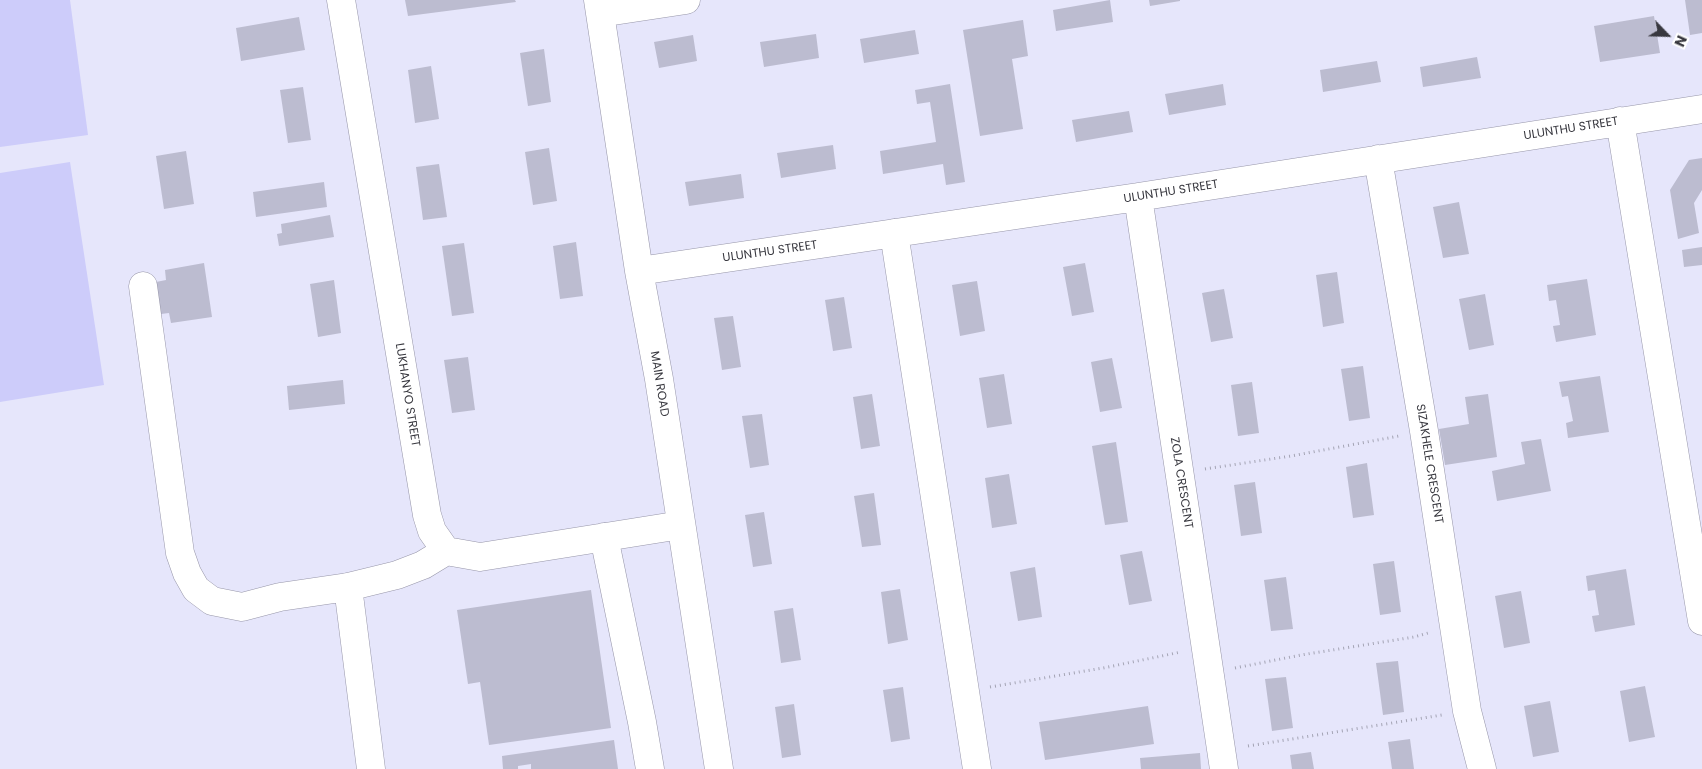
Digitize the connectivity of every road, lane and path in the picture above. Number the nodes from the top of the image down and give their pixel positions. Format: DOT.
graph roads {
  1 [pos="342,0"];
  2 [pos="686,0"];
  3 [pos="599,6"];
  4 [pos="1702,109"];
  5 [pos="1620,121"];
  6 [pos="1378,159"];
  7 [pos="1138,197"];
  8 [pos="894,233"];
  9 [pos="639,271"];
  10 [pos="143,286"];
  11 [pos="1424,431"];
  12 [pos="1180,473"];
  13 [pos="681,525"];
  14 [pos="1695,532"];
  15 [pos="604,537"];
  16 [pos="446,551"];
  17 [pos="348,587"];
  18 [pos="1702,621"];
  19 [pos="1453,627"];
  20 [pos="1208,660"];
  21 [pos="965,691"];
  22 [pos="1467,711"];
  23 [pos="1223,760"];
  24 [pos="371,769"];
  25 [pos="650,769"];
  26 [pos="719,769"];
  27 [pos="978,769"];
  28 [pos="1482,769"];
  1 -- 16 [label="street, LUKHANYO STREET"];
  2 -- 3 [label="street"];
  3 -- 9 [label="street, MAIN ROAD"];
  4 -- 5 [label="street, ULUNTHU STREET"];
  5 -- 6 [label="street, ULUNTHU STREET"];
  5 -- 14 [label="street"];
  6 -- 7 [label="street, ULUNTHU STREET"];
  6 -- 11 [label="street, SIZAKHELE CRESCENT"];
  7 -- 8 [label="street, ULUNTHU STREET"];
  7 -- 12 [label="street, ZOLA CRESCENT"];
  8 -- 9 [label="street, ULUNTHU STREET"];
  8 -- 21 [label="street"];
  9 -- 13 [label="street, MAIN ROAD"];
  10 -- 17 [label="street"];
  11 -- 12 [label="path"];
  11 -- 19 [label="street, SIZAKHELE CRESCENT"];
  12 -- 20 [label="street, ZOLA CRESCENT"];
  13 -- 15 [label="street"];
  13 -- 26 [label="street, MAIN ROAD"];
  14 -- 18 [label="street"];
  15 -- 16 [label="street"];
  15 -- 25 [label="street"];
  16 -- 17 [label="street"];
  17 -- 24 [label="street"];
  19 -- 20 [label="path"];
  19 -- 22 [label="street, SIZAKHELE CRESCENT"];
  20 -- 21 [label="path"];
  20 -- 23 [label="street, ZOLA CRESCENT"];
  21 -- 27 [label="street"];
  22 -- 23 [label="path"];
  22 -- 28 [label="street, SIZAKHELE CRESCENT"];
}
